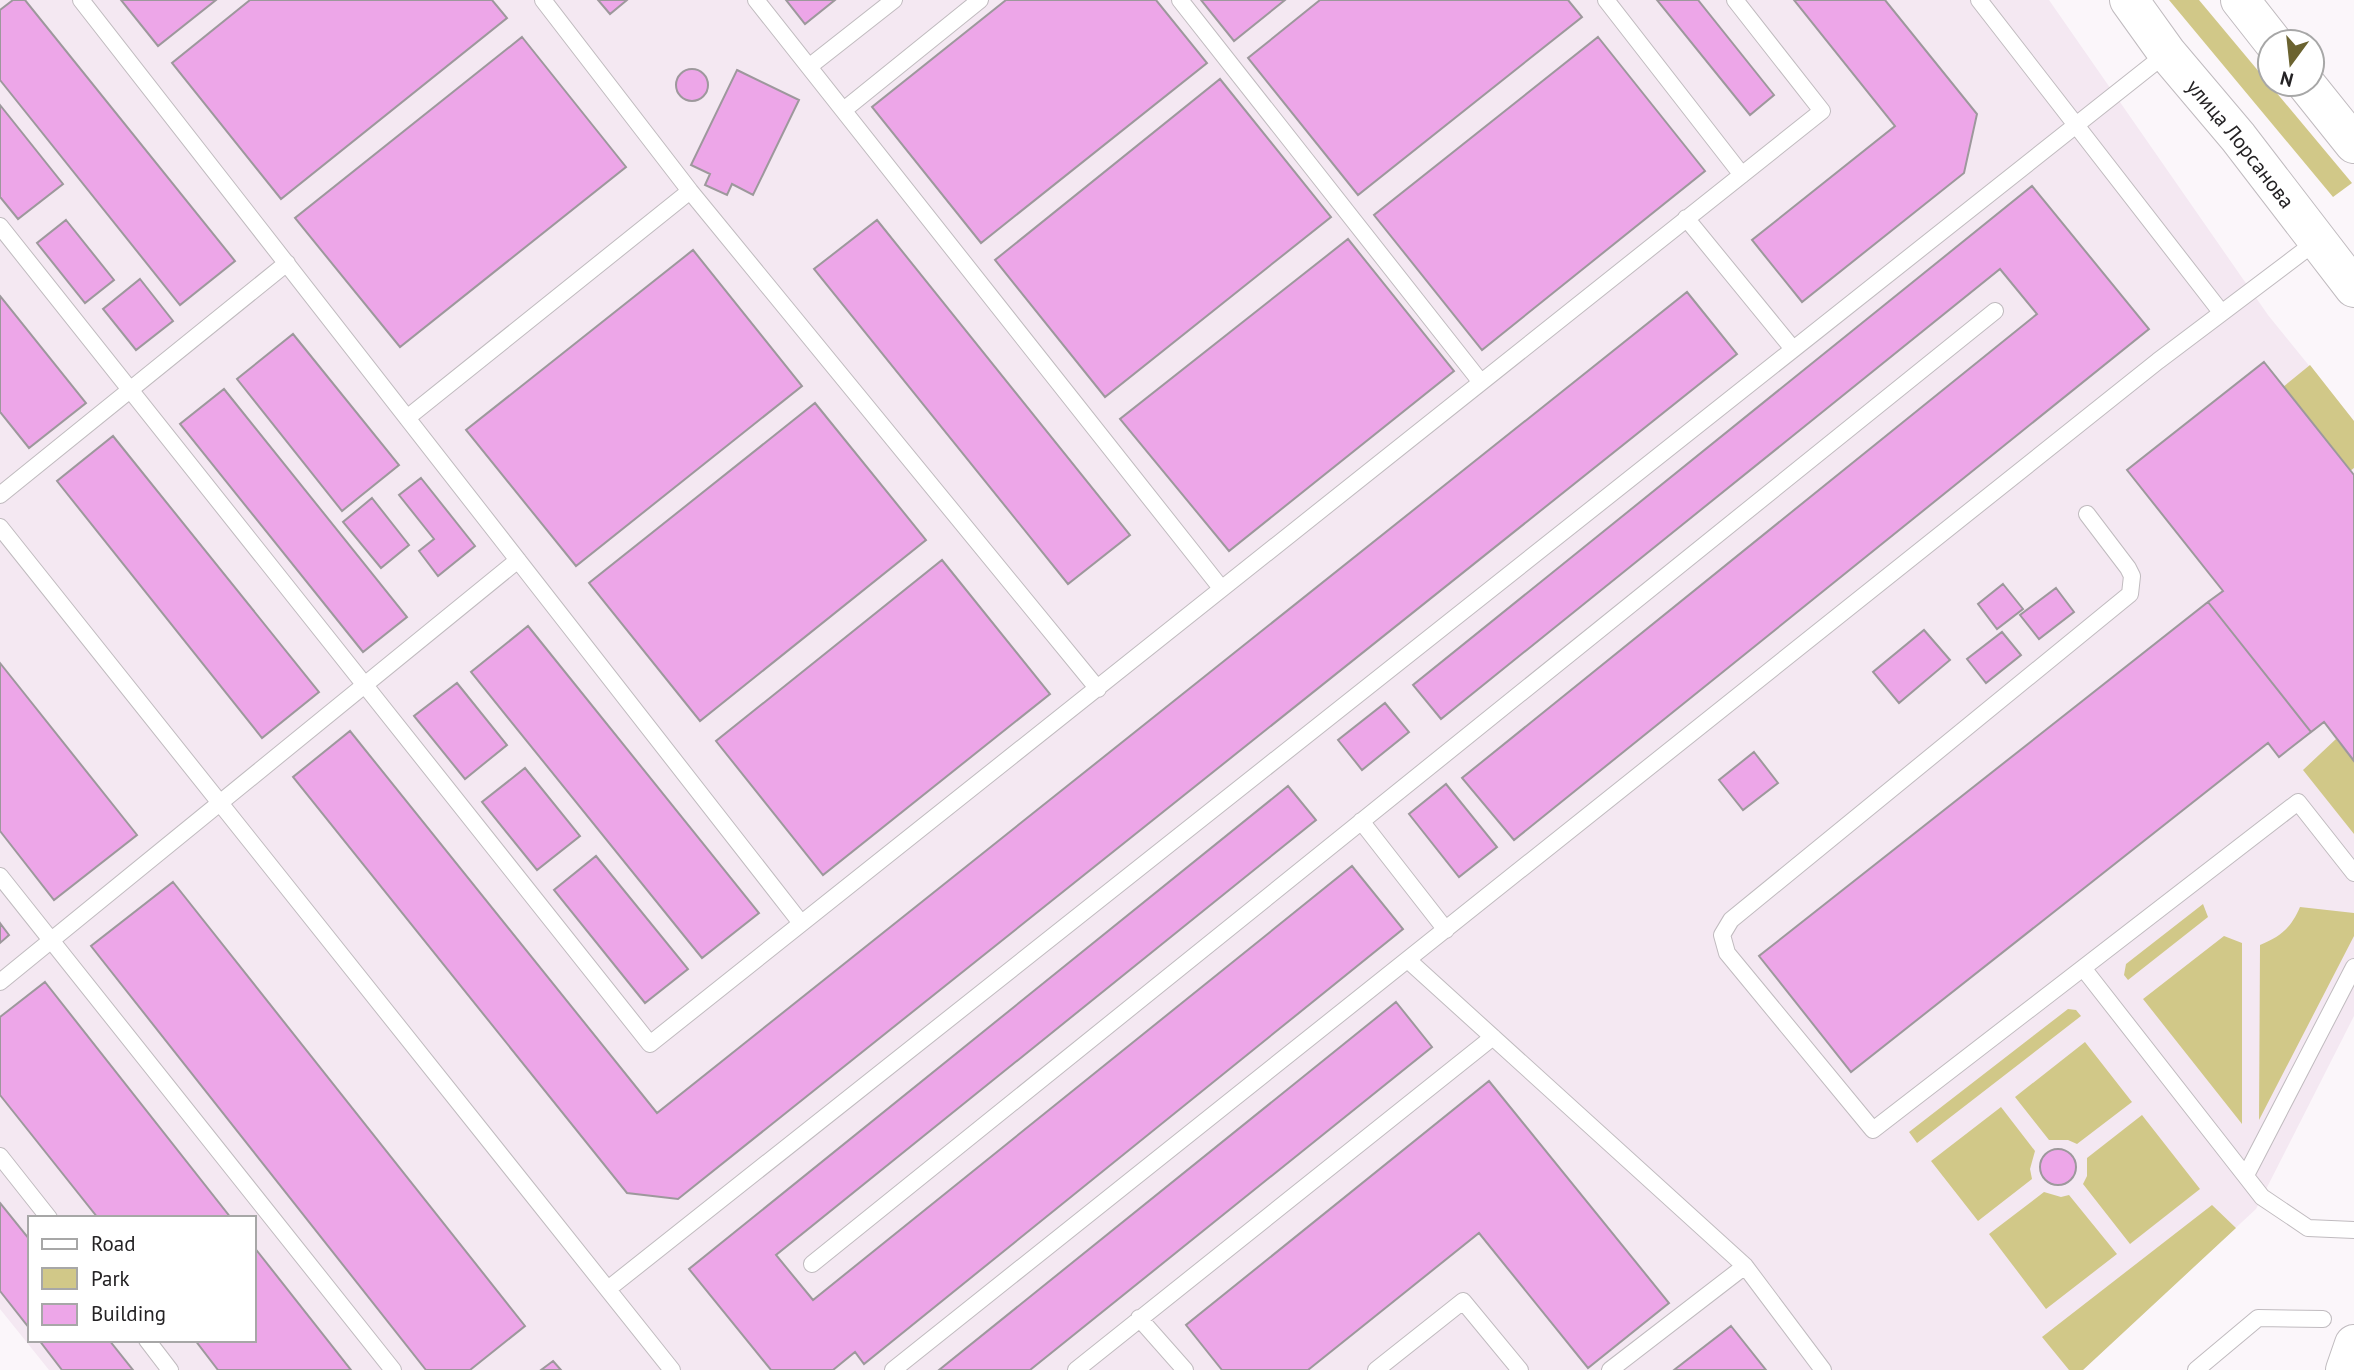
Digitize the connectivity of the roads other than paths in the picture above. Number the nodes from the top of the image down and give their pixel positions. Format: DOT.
graph roads {
  1 [pos="81,0"];
  2 [pos="542,0"];
  3 [pos="756,0"];
  4 [pos="894,0"];
  5 [pos="980,0"];
  6 [pos="1180,0"];
  7 [pos="1606,0"];
  8 [pos="1735,0"];
  9 [pos="1979,0"];
  10 [pos="2129,0"];
  11 [pos="2240,0"];
  12 [pos="2262,28"];
  13 [pos="2167,52"];
  14 [pos="810,66"];
  15 [pos="2317,98"];
  16 [pos="845,109"];
  17 [pos="2075,125"];
  18 [pos="2354,144"];
  19 [pos="1742,175"];
  20 [pos="690,191"];
  21 [pos="1686,218"];
  22 [pos="0,226"];
  23 [pos="2317,242"];
  24 [pos="287,263"];
  25 [pos="2354,288"];
  26 [pos="1995,311"];
  27 [pos="2221,312"];
  28 [pos="1793,349"];
  29 [pos="1480,381"];
  30 [pos="130,390"];
  31 [pos="407,418"];
  32 [pos="0,495"];
  33 [pos="2087,514"];
  34 [pos="0,527"];
  35 [pos="518,560"];
  36 [pos="1221,588"];
  37 [pos="364,688"];
  38 [pos="1098,689"];
  39 [pos="221,800"];
  40 [pos="1362,821"];
  41 [pos="2354,873"];
  42 [pos="0,876"];
  43 [pos="801,923"];
  44 [pos="1446,930"];
  45 [pos="51,940"];
  46 [pos="1409,961"];
  47 [pos="2354,967"];
  48 [pos="2084,968"];
  49 [pos="0,982"];
  50 [pos="1493,1037"];
  51 [pos="0,1156"];
  52 [pos="2246,1175"];
  53 [pos="47,1216"];
  54 [pos="2354,1230"];
  55 [pos="812,1264"];
  56 [pos="1745,1266"];
  57 [pos="608,1289"];
  58 [pos="1139,1318"];
  59 [pos="2323,1319"];
  60 [pos="149,1342"];
  61 [pos="2354,1344"];
  62 [pos="170,1370"];
  63 [pos="393,1370"];
  64 [pos="672,1370"];
  65 [pos="893,1370"];
  66 [pos="1076,1370"];
  67 [pos="1185,1370"];
  68 [pos="1376,1370"];
  69 [pos="1521,1370"];
  70 [pos="1610,1370"];
  71 [pos="1823,1370"];
  72 [pos="2196,1370"];
  73 [pos="2345,1370"];
  1 -- 24 [label="lane"];
  2 -- 20 [label="lane"];
  3 -- 14 [label="lane"];
  4 -- 14 [label="lane"];
  5 -- 16 [label="lane"];
  6 -- 29 [label="lane"];
  7 -- 19 [label="lane"];
  8 -- 19 [label="lane"];
  9 -- 17 [label="lane"];
  10 -- 13 [label="main road, улица Лорсанова"];
  11 -- 12 [label="main road"];
  13 -- 17 [label="lane"];
  13 -- 23 [label="main road, улица Лорсанова"];
  14 -- 16 [label="lane"];
  15 -- 18 [label="main road"];
  16 -- 36 [label="lane"];
  17 -- 27 [label="lane"];
  17 -- 28 [label="lane"];
  19 -- 21 [label="lane"];
  20 -- 31 [label="lane"];
  20 -- 38 [label="lane"];
  21 -- 28 [label="lane"];
  21 -- 29 [label="lane"];
  22 -- 30 [label="lane"];
  23 -- 25 [label="main road, улица Лорсанова"];
  23 -- 27 [label="lane"];
  24 -- 30 [label="lane"];
  24 -- 31 [label="lane"];
  26 -- 40 [label="lane"];
  27 -- 44 [label="lane"];
  28 -- 57 [label="lane"];
  29 -- 36 [label="lane"];
  30 -- 32 [label="lane"];
  30 -- 37 [label="lane"];
  31 -- 35 [label="lane"];
  33 -- 48 [label="lane"];
  34 -- 39 [label="lane"];
  35 -- 37 [label="lane"];
  35 -- 43 [label="lane"];
  36 -- 38 [label="lane"];
  37 -- 39 [label="lane"];
  37 -- 43 [label="lane"];
  38 -- 43 [label="lane"];
  39 -- 45 [label="lane"];
  39 -- 57 [label="lane"];
  40 -- 44 [label="lane"];
  40 -- 55 [label="lane"];
  41 -- 48 [label="lane"];
  42 -- 45 [label="lane"];
  44 -- 46 [label="lane"];
  45 -- 49 [label="lane"];
  45 -- 63 [label="lane"];
  46 -- 50 [label="lane"];
  46 -- 65 [label="lane"];
  47 -- 52 [label="lane"];
  48 -- 52 [label="lane"];
  50 -- 56 [label="lane"];
  50 -- 58 [label="lane"];
  51 -- 53 [label="lane"];
  52 -- 54 [label="lane"];
  56 -- 70 [label="lane"];
  56 -- 71 [label="lane"];
  57 -- 64 [label="lane"];
  58 -- 66 [label="lane"];
  58 -- 67 [label="lane"];
  59 -- 72 [label="lane"];
  60 -- 62 [label="lane"];
  61 -- 73 [label="main road"];
  68 -- 69 [label="lane"];
}
